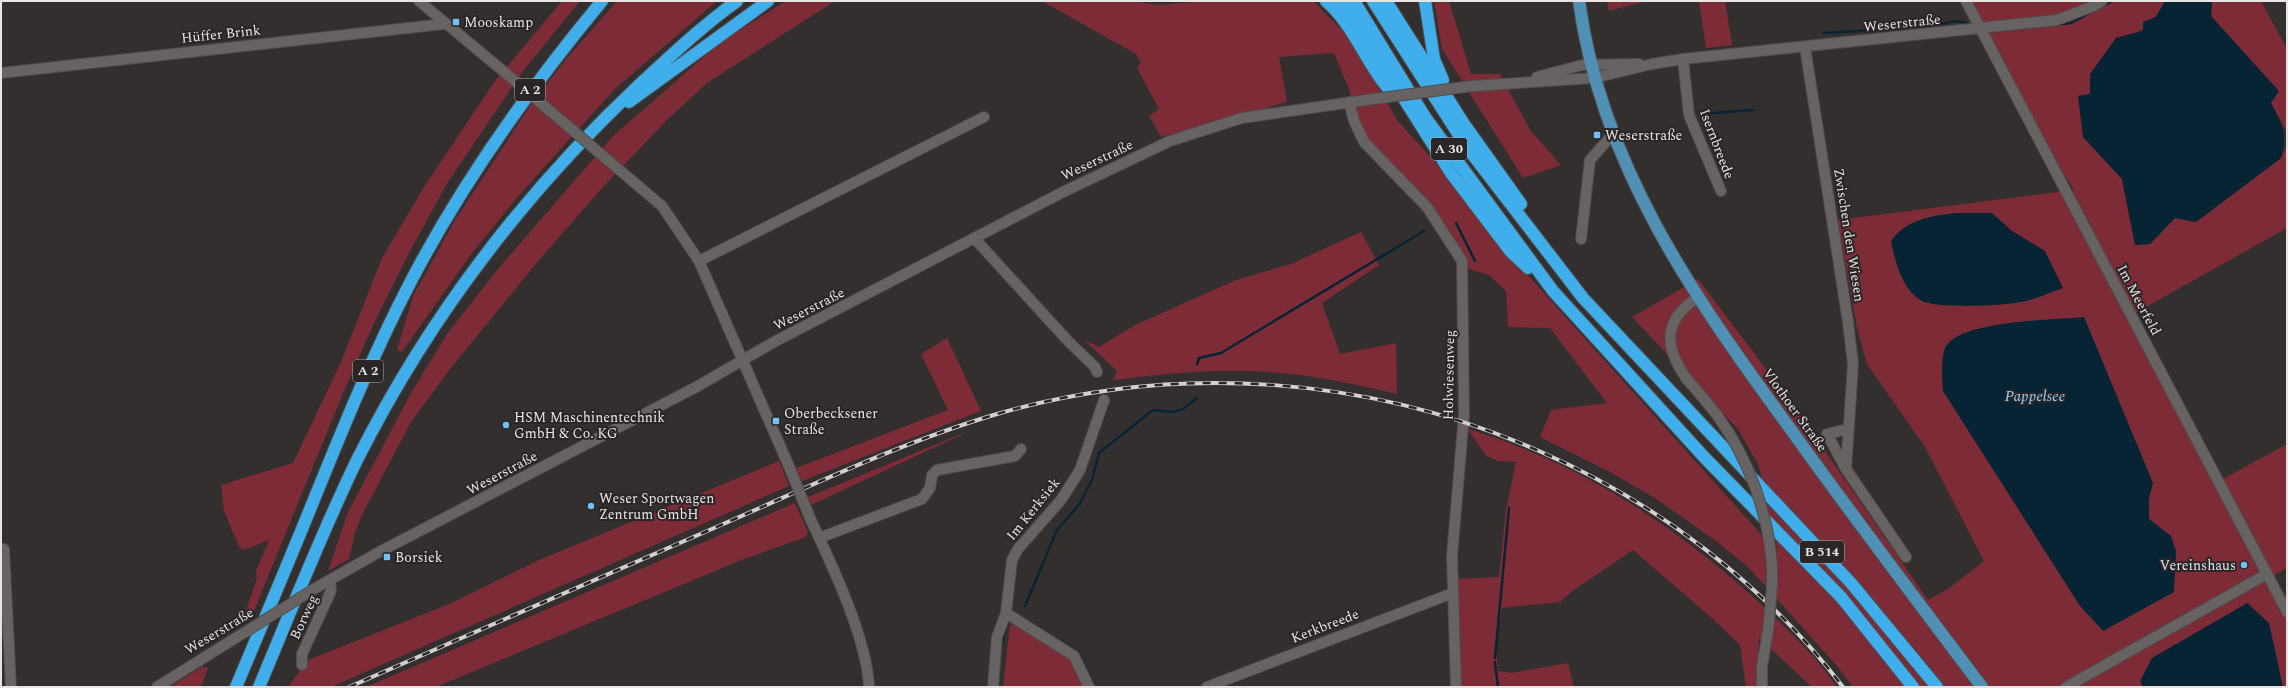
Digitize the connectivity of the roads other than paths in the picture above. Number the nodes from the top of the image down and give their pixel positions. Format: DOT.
graph roads {
  1 [pos="419,1"];
  2 [pos="602,1"];
  3 [pos="737,1"];
  4 [pos="768,1"];
  5 [pos="1326,1"];
  6 [pos="1342,1"];
  7 [pos="1354,1"];
  8 [pos="1373,1"];
  9 [pos="1386,1"];
  10 [pos="1425,1"];
  11 [pos="1579,1"];
  12 [pos="1966,1"];
  13 [pos="2102,1"];
  14 [pos="444,24"];
  15 [pos="1980,29"];
  16 [pos="1805,47"];
  17 [pos="1683,59"];
  18 [pos="1591,64"];
  19 [pos="1652,64"];
  20 [pos="1,73"];
  21 [pos="1594,78"];
  22 [pos="1519,82"];
  23 [pos="1349,102"];
  24 [pos="1412,115"];
  25 [pos="984,117"];
  26 [pos="602,120"];
  27 [pos="1464,124"];
  28 [pos="1613,134"];
  29 [pos="1721,191"];
  30 [pos="974,238"];
  31 [pos="1581,239"];
  32 [pos="699,261"];
  33 [pos="1553,290"];
  34 [pos="1583,298"];
  35 [pos="1697,298"];
  36 [pos="742,360"];
  37 [pos="1097,372"];
  38 [pos="1104,400"];
  39 [pos="1848,429"];
  40 [pos="1021,449"];
  41 [pos="1846,469"];
  42 [pos="819,538"];
  43 [pos="2,549"];
  44 [pos="1906,557"];
  45 [pos="2267,574"];
  46 [pos="330,580"];
  47 [pos="1452,594"];
  48 [pos="2287,612"];
  49 [pos="1006,613"];
  50 [pos="302,665"];
  51 [pos="11,687"];
  52 [pos="157,687"];
  53 [pos="236,687"];
  54 [pos="259,687"];
  55 [pos="870,687"];
  56 [pos="993,687"];
  57 [pos="1089,687"];
  58 [pos="1207,687"];
  59 [pos="1456,687"];
  60 [pos="1762,687"];
  61 [pos="1913,687"];
  62 [pos="1937,687"];
  63 [pos="1982,687"];
  64 [pos="2066,687"];
  1 -- 14 [label="street"];
  2 -- 53 [label="highway, A 2"];
  3 -- 26 [label="highway, A 2"];
  4 -- 26 [label="highway"];
  5 -- 24 [label="highway"];
  6 -- 24 [label="highway"];
  7 -- 33 [label="highway, A 30"];
  8 -- 34 [label="highway, A 30"];
  9 -- 27 [label="highway"];
  10 -- 27 [label="highway"];
  11 -- 18 [label="main road, Vlothoer Straße"];
  12 -- 15 [label="street, Im Meerfeld"];
  13 -- 15 [label="street, Weserstraße"];
  14 -- 20 [label="street, Hüffer Brink"];
  14 -- 32 [label="street, bridge"];
  15 -- 16 [label="street, Weserstraße"];
  15 -- 45 [label="street, Im Meerfeld"];
  16 -- 17 [label="street, Weserstraße"];
  16 -- 39 [label="street, Zwischen den Wiesen"];
  17 -- 19 [label="street, Weserstraße"];
  17 -- 29 [label="street, Isernbreede"];
  18 -- 19 [label="street, Weserstraße"];
  18 -- 21 [label="main road, Vlothoer Straße"];
  18 -- 22 [label="street, Weserstraße"];
  19 -- 21 [label="street, Weserstraße"];
  21 -- 22 [label="street, Weserstraße"];
  21 -- 28 [label="main road, Vlothoer Straße"];
  22 -- 23 [label="street, Weserstraße, bridge"];
  23 -- 30 [label="street, Weserstraße"];
  23 -- 47 [label="street, Holwiesenweg"];
  24 -- 33 [label="highway"];
  25 -- 32 [label="street"];
  26 -- 54 [label="highway, A 2"];
  27 -- 34 [label="highway"];
  28 -- 31 [label="street"];
  28 -- 35 [label="main road, Vlothoer Straße"];
  30 -- 36 [label="street, Weserstraße"];
  30 -- 37 [label="street"];
  32 -- 36 [label="street"];
  33 -- 61 [label="highway, B 514"];
  34 -- 62 [label="highway, B 514"];
  35 -- 60 [label="street, bridge"];
  35 -- 63 [label="main road, Vlothoer Straße"];
  36 -- 42 [label="street, bridge"];
  36 -- 46 [label="street, Weserstraße"];
  38 -- 49 [label="street, Im Kerksiek"];
  39 -- 41 [label="street, Zwischen den Wiesen"];
  39 -- 41 [label="street"];
  40 -- 42 [label="street"];
  41 -- 44 [label="street"];
  42 -- 55 [label="street"];
  43 -- 51 [label="street"];
  45 -- 48 [label="street, Im Meerfeld"];
  45 -- 64 [label="street"];
  46 -- 50 [label="street, Borweg"];
  46 -- 52 [label="street, Weserstraße, bridge"];
  47 -- 58 [label="street, Kerkbreede"];
  47 -- 59 [label="street, Holwiesenweg"];
  49 -- 56 [label="street, Im Kerksiek"];
  49 -- 57 [label="street"];
}
